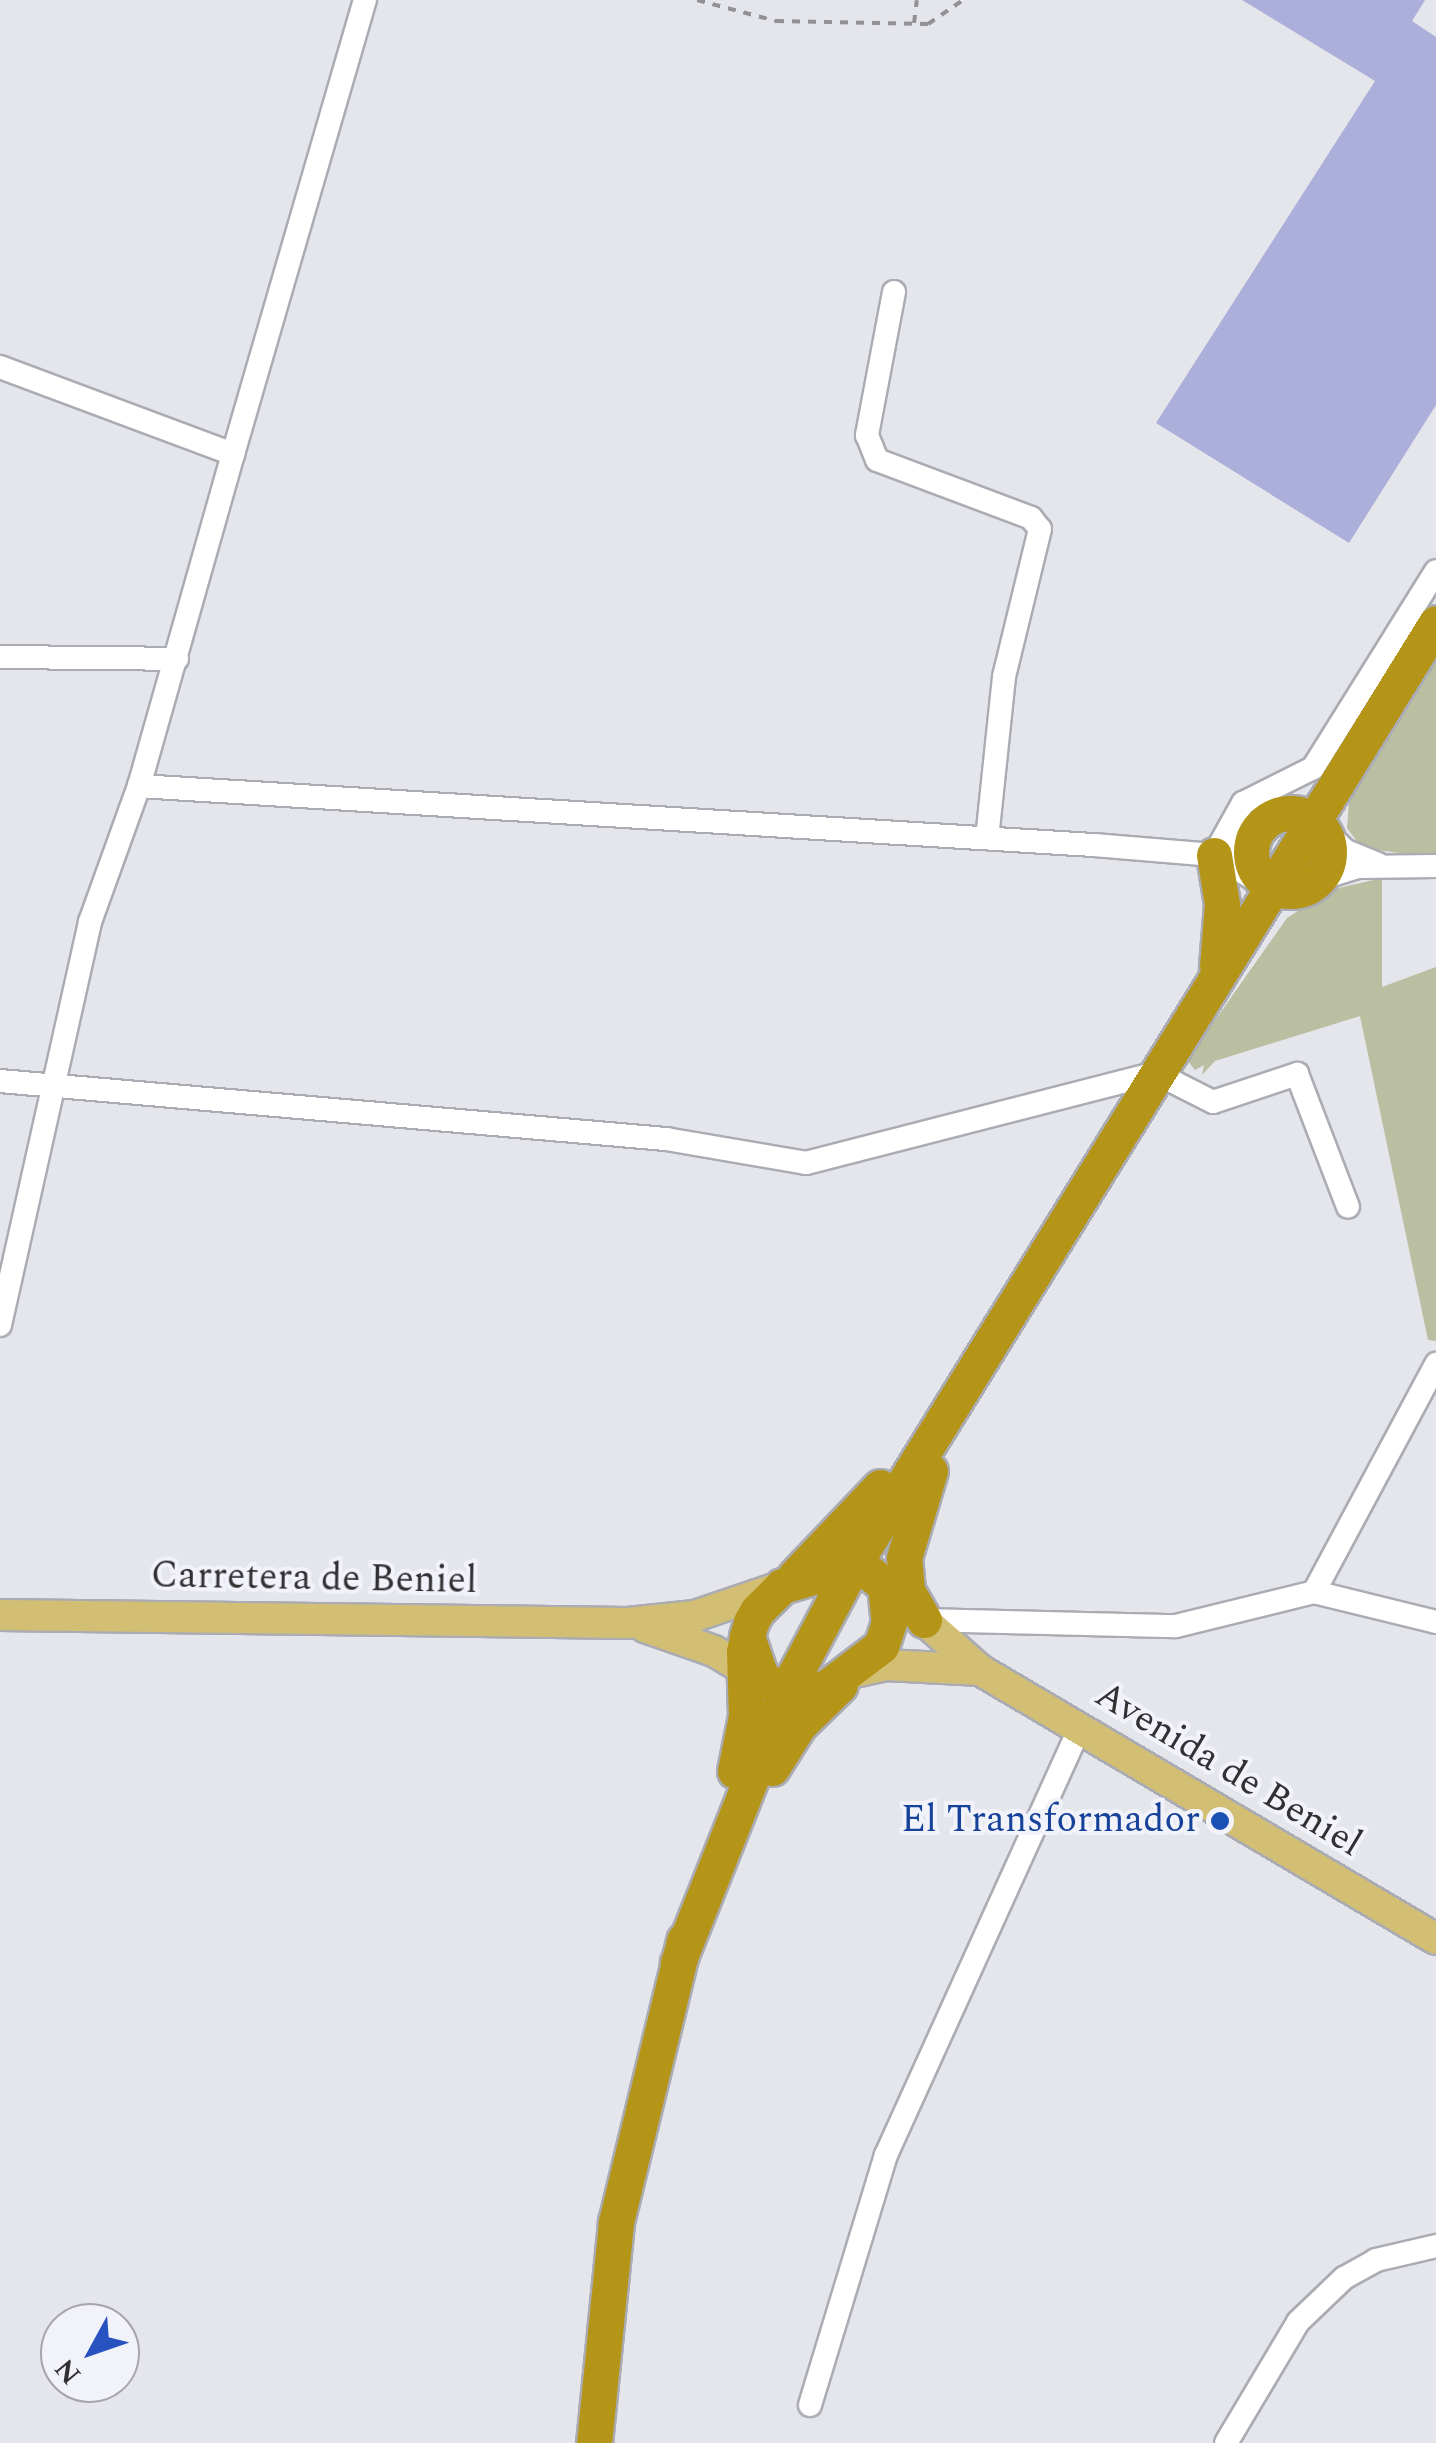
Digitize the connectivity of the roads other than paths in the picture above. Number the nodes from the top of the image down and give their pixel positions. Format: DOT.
graph roads {
  1 [pos="365,0"];
  2 [pos="894,292"];
  3 [pos="0,367"];
  4 [pos="234,454"];
  5 [pos="1436,571"];
  6 [pos="1436,623"];
  7 [pos="0,657"];
  8 [pos="177,659"];
  9 [pos="138,786"];
  10 [pos="1307,827"];
  11 [pos="986,838"];
  12 [pos="1214,855"];
  13 [pos="1383,865"];
  14 [pos="1436,866"];
  15 [pos="1284,886"];
  16 [pos="1214,981"];
  17 [pos="1156,1073"];
  18 [pos="0,1080"];
  19 [pos="57,1082"];
  20 [pos="1348,1207"];
  21 [pos="0,1325"];
  22 [pos="1000,1326"];
  23 [pos="1436,1364"];
  24 [pos="851,1569"];
  25 [pos="782,1586"];
  26 [pos="1314,1592"];
  27 [pos="903,1594"];
  28 [pos="0,1615"];
  29 [pos="1436,1622"];
  30 [pos="628,1623"];
  31 [pos="980,1670"];
  32 [pos="749,1671"];
  33 [pos="854,1672"];
  34 [pos="1080,1728"];
  35 [pos="1436,1939"];
  36 [pos="678,1962"];
  37 [pos="1436,2246"];
  38 [pos="810,2406"];
  39 [pos="594,2443"];
  40 [pos="1226,2443"];
  1 -- 4 [label="street"];
  2 -- 11 [label="street"];
  3 -- 4 [label="street"];
  4 -- 8 [label="street"];
  5 -- 12 [label="street"];
  6 -- 10 [label="highway"];
  7 -- 8 [label="street"];
  8 -- 9 [label="street"];
  9 -- 11 [label="street"];
  9 -- 19 [label="street"];
  10 -- 12 [label="street"];
  10 -- 13 [label="street"];
  10 -- 15 [label="highway"];
  10 -- 15 [label="highway"];
  11 -- 12 [label="street"];
  12 -- 15 [label="street"];
  12 -- 16 [label="highway"];
  13 -- 14 [label="street"];
  13 -- 15 [label="street"];
  15 -- 16 [label="highway"];
  16 -- 17 [label="highway"];
  17 -- 19 [label="street"];
  17 -- 20 [label="street"];
  17 -- 22 [label="highway"];
  18 -- 19 [label="street"];
  19 -- 21 [label="street"];
  22 -- 24 [label="highway"];
  22 -- 25 [label="highway"];
  22 -- 27 [label="highway"];
  23 -- 26 [label="street"];
  24 -- 25 [label="highway"];
  24 -- 27 [label="highway"];
  24 -- 32 [label="highway"];
  25 -- 30 [label="main road"];
  25 -- 32 [label="highway"];
  26 -- 27 [label="street"];
  26 -- 29 [label="street"];
  27 -- 31 [label="main road, Avenida de Beniel"];
  27 -- 33 [label="highway"];
  28 -- 30 [label="main road, Carretera de Beniel"];
  30 -- 32 [label="main road"];
  31 -- 33 [label="main road"];
  31 -- 34 [label="main road, Avenida de Beniel"];
  32 -- 33 [label="highway"];
  32 -- 36 [label="highway"];
  33 -- 36 [label="highway"];
  34 -- 35 [label="main road, Avenida de Beniel"];
  34 -- 38 [label="street"];
  36 -- 39 [label="highway"];
  37 -- 40 [label="street"];
}
